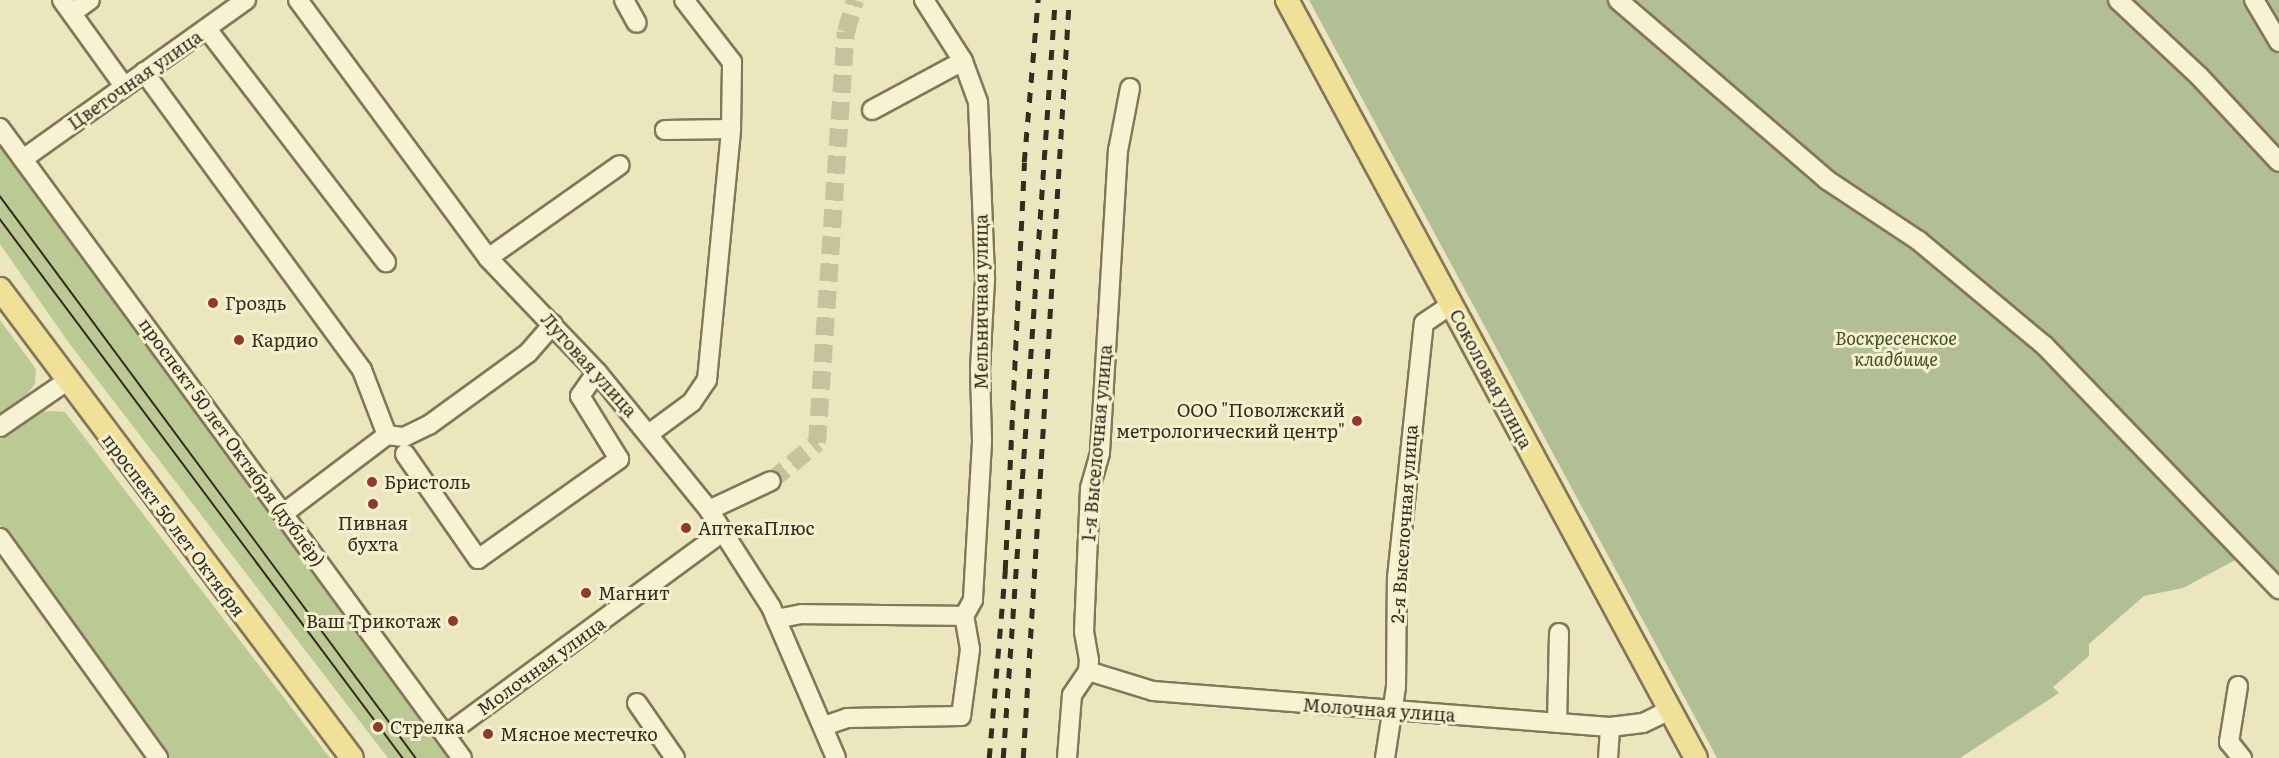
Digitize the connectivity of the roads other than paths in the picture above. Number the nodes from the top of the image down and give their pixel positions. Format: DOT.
graph roads {
  1 [pos="90,0"];
  2 [pos="246,0"];
  3 [pos="297,0"];
  4 [pos="624,0"];
  5 [pos="684,0"];
  6 [pos="924,0"];
  7 [pos="1287,0"];
  8 [pos="1618,0"];
  9 [pos="2118,0"];
  10 [pos="2254,0"];
  11 [pos="67,7"];
  12 [pos="637,23"];
  13 [pos="207,29"];
  14 [pos="2279,42"];
  15 [pos="963,61"];
  16 [pos="144,72"];
  17 [pos="124,86"];
  18 [pos="1130,88"];
  19 [pos="872,110"];
  20 [pos="0,128"];
  21 [pos="731,129"];
  22 [pos="665,130"];
  23 [pos="23,159"];
  24 [pos="2279,162"];
  25 [pos="620,165"];
  26 [pos="488,258"];
  27 [pos="386,262"];
  28 [pos="0,289"];
  29 [pos="1451,305"];
  30 [pos="553,324"];
  31 [pos="597,372"];
  32 [pos="67,381"];
  33 [pos="0,427"];
  34 [pos="650,433"];
  35 [pos="387,435"];
  36 [pos="405,454"];
  37 [pos="771,481"];
  38 [pos="709,510"];
  39 [pos="284,513"];
  40 [pos="722,532"];
  41 [pos="0,538"];
  42 [pos="2279,589"];
  43 [pos="964,616"];
  44 [pos="776,619"];
  45 [pos="1559,633"];
  46 [pos="1088,671"];
  47 [pos="2238,686"];
  48 [pos="637,703"];
  49 [pos="1670,710"];
  50 [pos="1392,711"];
  51 [pos="1557,723"];
  52 [pos="824,726"];
  53 [pos="1610,727"];
  54 [pos="446,735"];
  55 [pos="158,758"];
  56 [pos="352,758"];
  57 [pos="462,758"];
  58 [pos="675,758"];
  59 [pos="836,758"];
  60 [pos="1067,758"];
  61 [pos="1385,758"];
  62 [pos="1608,758"];
  63 [pos="1696,758"];
  64 [pos="2242,758"];
  1 -- 11 [label="street"];
  2 -- 13 [label="street, Цветочная улица"];
  3 -- 26 [label="street, Луговая улица"];
  4 -- 12 [label="street"];
  5 -- 21 [label="street"];
  6 -- 15 [label="street, Мельничная улица"];
  7 -- 29 [label="main road, Соколовая улица"];
  8 -- 42 [label="street"];
  9 -- 24 [label="street"];
  10 -- 14 [label="street"];
  11 -- 17 [label="street"];
  13 -- 16 [label="street, Цветочная улица"];
  13 -- 27 [label="street"];
  15 -- 19 [label="street"];
  15 -- 43 [label="street, Мельничная улица"];
  16 -- 17 [label="street, Цветочная улица"];
  16 -- 35 [label="street"];
  17 -- 23 [label="street, Цветочная улица"];
  18 -- 46 [label="street, 1-я Выселочная улица"];
  20 -- 23 [label="street, проспект 50 лет Октября (дублёр)"];
  21 -- 22 [label="street"];
  21 -- 34 [label="street"];
  23 -- 39 [label="street, проспект 50 лет Октября (дублёр)"];
  25 -- 26 [label="street"];
  26 -- 30 [label="street, Луговая улица"];
  28 -- 32 [label="main road, проспект 50 лет Октября"];
  29 -- 49 [label="main road, Соколовая улица"];
  29 -- 50 [label="street, 2-я Выселочная улица"];
  30 -- 31 [label="street, Луговая улица"];
  30 -- 35 [label="street"];
  31 -- 34 [label="street, Луговая улица"];
  31 -- 36 [label="street"];
  32 -- 33 [label="street"];
  32 -- 56 [label="main road, проспект 50 лет Октября"];
  34 -- 38 [label="street, Луговая улица"];
  35 -- 39 [label="street"];
  37 -- 38 [label="street"];
  38 -- 40 [label="street, Луговая улица"];
  39 -- 54 [label="street, проспект 50 лет Октября (дублёр)"];
  40 -- 44 [label="street, Луговая улица"];
  40 -- 54 [label="street, Молочная улица"];
  41 -- 55 [label="street"];
  43 -- 44 [label="street"];
  43 -- 52 [label="street"];
  44 -- 52 [label="street, Луговая улица"];
  45 -- 51 [label="street"];
  46 -- 50 [label="street, Молочная улица"];
  46 -- 60 [label="street"];
  47 -- 64 [label="street"];
  48 -- 58 [label="street"];
  49 -- 53 [label="street, Молочная улица"];
  49 -- 63 [label="main road, Соколовая улица"];
  50 -- 51 [label="street, Молочная улица"];
  50 -- 61 [label="street, 2-я Выселочная улица"];
  51 -- 53 [label="street, Молочная улица"];
  52 -- 59 [label="street, Луговая улица"];
  53 -- 62 [label="street"];
  54 -- 57 [label="street, проспект 50 лет Октября (дублёр)"];
}
